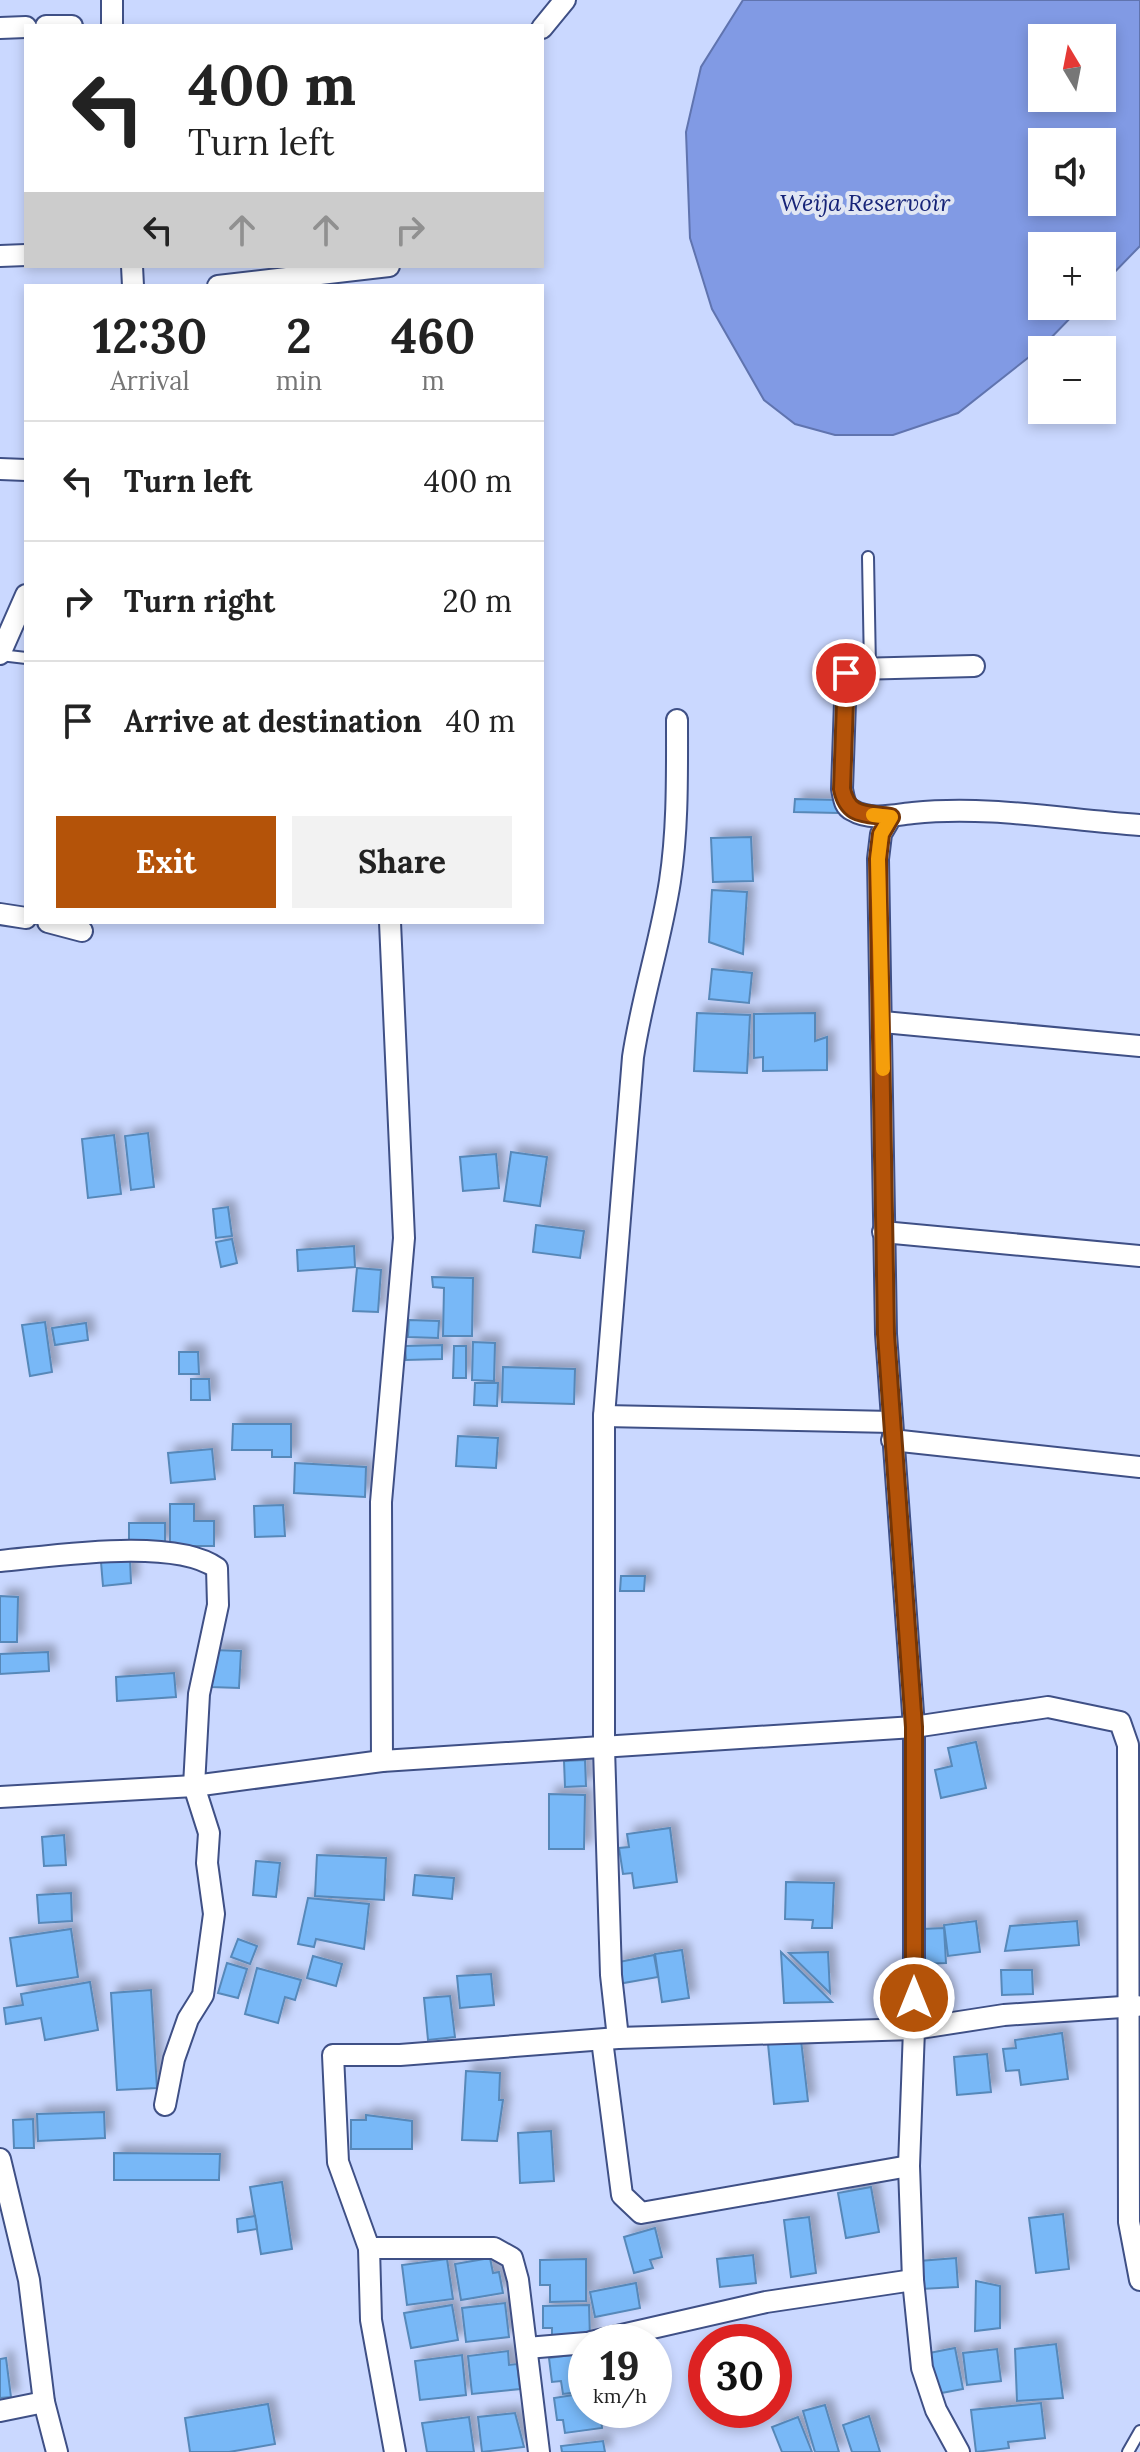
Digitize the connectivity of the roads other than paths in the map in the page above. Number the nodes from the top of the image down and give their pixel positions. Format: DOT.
graph roads {
  1 [pos="112,0"];
  2 [pos="565,0"];
  3 [pos="112,24"];
  4 [pos="544,26"];
  5 [pos="24,27"];
  6 [pos="0,28"];
  7 [pos="24,255"];
  8 [pos="0,256"];
  9 [pos="372,268"];
  10 [pos="235,284"];
  11 [pos="0,469"];
  12 [pos="24,470"];
  13 [pos="868,557"];
  14 [pos="24,600"];
  15 [pos="0,655"];
  16 [pos="24,658"];
  17 [pos="974,666"];
  18 [pos="870,669"];
  19 [pos="677,720"];
  20 [pos="891,817"];
  21 [pos="1140,825"];
  22 [pos="0,914"];
  23 [pos="24,918"];
  24 [pos="56,924"];
  25 [pos="390,924"];
  26 [pos="82,931"];
  27 [pos="883,1022"];
  28 [pos="1140,1046"];
  29 [pos="883,1232"];
  30 [pos="1140,1256"];
  31 [pos="604,1416"];
  32 [pos="892,1431"];
  33 [pos="1140,1467"];
  34 [pos="0,1561"];
  35 [pos="914,1727"];
  36 [pos="604,1748"];
  37 [pos="382,1761"];
  38 [pos="194,1786"];
  39 [pos="0,1797"];
  40 [pos="1133,2007"];
  41 [pos="914,2029"];
  42 [pos="610,2039"];
  43 [pos="165,2105"];
  44 [pos="0,2159"];
  45 [pos="909,2166"];
  46 [pos="369,2248"];
  47 [pos="913,2280"];
  48 [pos="1140,2280"];
  49 [pos="671,2324"];
  50 [pos="568,2345"];
  51 [pos="527,2348"];
  52 [pos="44,2402"];
  53 [pos="0,2411"];
  54 [pos="1140,2431"];
  55 [pos="57,2452"];
  56 [pos="395,2452"];
  57 [pos="539,2452"];
  58 [pos="959,2452"];
  59 [pos="1128,2452"];
  1 -- 3 [label="street"];
  2 -- 4 [label="street"];
  5 -- 6 [label="street"];
  7 -- 8 [label="street"];
  9 -- 10 [label="street"];
  11 -- 12 [label="street"];
  13 -- 18 [label="lane"];
  14 -- 15 [label="street"];
  15 -- 16 [label="lane"];
  17 -- 18 [label="street"];
  18 -- 20 [label="street"];
  19 -- 31 [label="street"];
  20 -- 21 [label="street"];
  20 -- 27 [label="street"];
  22 -- 23 [label="street"];
  24 -- 26 [label="street"];
  25 -- 37 [label="street"];
  27 -- 28 [label="street"];
  27 -- 29 [label="street"];
  29 -- 30 [label="street"];
  29 -- 32 [label="street"];
  31 -- 32 [label="street"];
  31 -- 36 [label="street"];
  32 -- 33 [label="street"];
  32 -- 35 [label="street"];
  34 -- 38 [label="street"];
  35 -- 36 [label="street"];
  35 -- 40 [label="street"];
  35 -- 41 [label="street"];
  36 -- 37 [label="street"];
  36 -- 42 [label="street"];
  37 -- 38 [label="street"];
  38 -- 39 [label="street"];
  38 -- 43 [label="street"];
  40 -- 41 [label="street"];
  40 -- 48 [label="street"];
  41 -- 42 [label="street"];
  41 -- 45 [label="street"];
  42 -- 45 [label="street"];
  42 -- 46 [label="street"];
  44 -- 52 [label="street"];
  45 -- 47 [label="street"];
  46 -- 51 [label="street"];
  46 -- 56 [label="street"];
  47 -- 49 [label="street"];
  47 -- 58 [label="street"];
  50 -- 51 [label="street"];
  51 -- 57 [label="street"];
  52 -- 53 [label="street"];
  52 -- 55 [label="street"];
  54 -- 59 [label="lane"];
}
